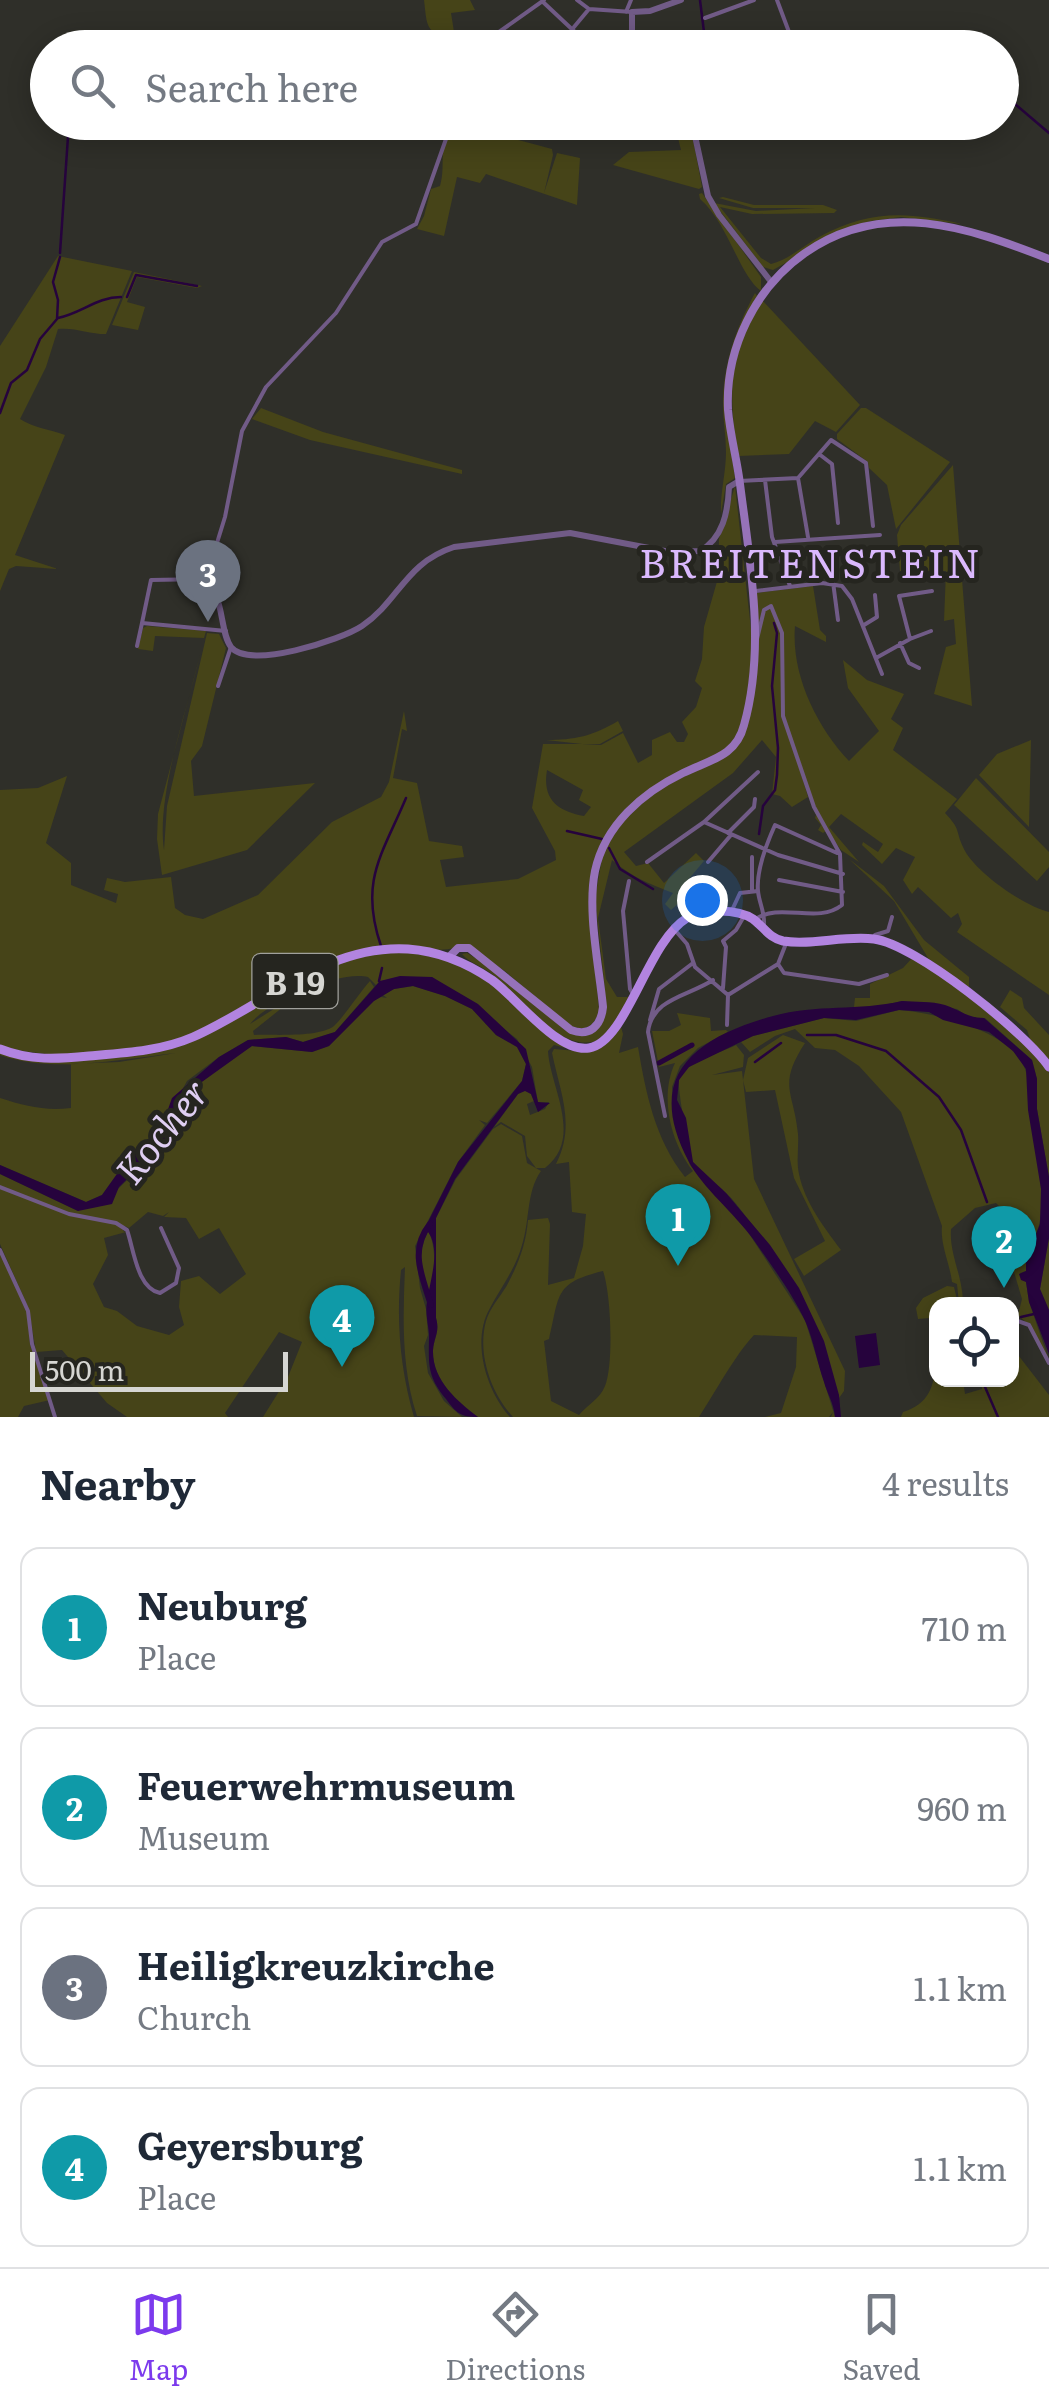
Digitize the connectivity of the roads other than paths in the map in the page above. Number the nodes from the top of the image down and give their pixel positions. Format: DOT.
graph roads {
  1 [pos="577,0"];
  2 [pos="631,0"];
  3 [pos="681,0"];
  4 [pos="754,0"];
  5 [pos="778,0"];
  6 [pos="543,1"];
  7 [pos="589,8"];
  8 [pos="629,12"];
  9 [pos="705,18"];
  10 [pos="574,27"];
  11 [pos="502,30"];
  12 [pos="576,30"];
  13 [pos="631,30"];
  14 [pos="787,30"];
  15 [pos="446,140"];
  16 [pos="696,140"];
  17 [pos="1049,258"];
  18 [pos="772,282"];
  19 [pos="819,454"];
  20 [pos="798,478"];
  21 [pos="764,480"];
  22 [pos="740,482"];
  23 [pos="838,523"];
  24 [pos="873,526"];
  25 [pos="880,535"];
  26 [pos="808,539"];
  27 [pos="775,542"];
  28 [pos="208,579"];
  29 [pos="833,582"];
  30 [pos="790,586"];
  31 [pos="752,591"];
  32 [pos="932,592"];
  33 [pos="875,595"];
  34 [pos="216,596"];
  35 [pos="838,620"];
  36 [pos="142,622"];
  37 [pos="864,625"];
  38 [pos="226,631"];
  39 [pos="931,631"];
  40 [pos="912,638"];
  41 [pos="756,642"];
  42 [pos="900,643"];
  43 [pos="138,646"];
  44 [pos="232,647"];
  45 [pos="876,658"];
  46 [pos="919,668"];
  47 [pos="882,674"];
  48 [pos="218,686"];
  49 [pos="758,772"];
  50 [pos="755,799"];
  51 [pos="704,822"];
  52 [pos="730,834"];
  53 [pos="764,849"];
  54 [pos="840,854"];
  55 [pos="752,857"];
  56 [pos="647,862"];
  57 [pos="708,862"];
  58 [pos="843,874"];
  59 [pos="779,880"];
  60 [pos="628,881"];
  61 [pos="755,890"];
  62 [pos="843,892"];
  63 [pos="765,912"];
  64 [pos="732,913"];
  65 [pos="749,917"];
  66 [pos="892,917"];
  67 [pos="674,929"];
  68 [pos="764,929"];
  69 [pos="866,938"];
  70 [pos="787,941"];
  71 [pos="449,957"];
  72 [pos="693,963"];
  73 [pos="778,964"];
  74 [pos="887,975"];
  75 [pos="712,980"];
  76 [pos="723,988"];
  77 [pos="634,994"];
  78 [pos="728,995"];
  79 [pos="650,1020"];
  80 [pos="727,1025"];
  81 [pos="0,1049"];
  82 [pos="1046,1062"];
  83 [pos="665,1116"];
  84 [pos="0,1187"];
  85 [pos="161,1228"];
  86 [pos="0,1250"];
  87 [pos="1019,1321"];
  88 [pos="1049,1363"];
  89 [pos="56,1417"];
  1 -- 7 [label="street"];
  2 -- 8 [label="street"];
  3 -- 8 [label="street"];
  4 -- 9 [label="street"];
  5 -- 14 [label="street"];
  6 -- 10 [label="street"];
  6 -- 11 [label="street"];
  7 -- 8 [label="street"];
  7 -- 10 [label="street"];
  8 -- 13 [label="street"];
  10 -- 12 [label="street"];
  15 -- 28 [label="street"];
  16 -- 18 [label="street"];
  17 -- 18 [label="main road"];
  18 -- 22 [label="main road"];
  19 -- 20 [label="street"];
  19 -- 23 [label="street"];
  19 -- 24 [label="street"];
  20 -- 21 [label="street"];
  20 -- 26 [label="street"];
  21 -- 22 [label="street"];
  21 -- 27 [label="street"];
  22 -- 31 [label="main road"];
  22 -- 44 [label="street"];
  25 -- 26 [label="street"];
  26 -- 27 [label="street"];
  27 -- 30 [label="street"];
  28 -- 34 [label="street"];
  28 -- 36 [label="street"];
  29 -- 30 [label="street"];
  29 -- 35 [label="street"];
  29 -- 37 [label="street"];
  30 -- 31 [label="street"];
  31 -- 41 [label="main road"];
  32 -- 40 [label="street"];
  33 -- 37 [label="street"];
  34 -- 38 [label="street"];
  36 -- 38 [label="street"];
  36 -- 43 [label="street"];
  37 -- 45 [label="street"];
  38 -- 44 [label="street"];
  39 -- 40 [label="street"];
  40 -- 42 [label="street"];
  41 -- 54 [label="street"];
  41 -- 71 [label="main road"];
  42 -- 45 [label="street"];
  42 -- 46 [label="street"];
  44 -- 48 [label="street"];
  45 -- 47 [label="street"];
  49 -- 51 [label="street"];
  50 -- 52 [label="street"];
  51 -- 52 [label="street"];
  51 -- 56 [label="street"];
  52 -- 53 [label="street"];
  52 -- 57 [label="street"];
  53 -- 54 [label="street"];
  53 -- 58 [label="street"];
  53 -- 61 [label="street"];
  54 -- 58 [label="street"];
  55 -- 61 [label="street"];
  58 -- 62 [label="street"];
  59 -- 62 [label="street"];
  60 -- 77 [label="street"];
  61 -- 63 [label="street"];
  61 -- 64 [label="street"];
  62 -- 63 [label="street"];
  63 -- 65 [label="street"];
  63 -- 68 [label="street"];
  64 -- 65 [label="main road"];
  64 -- 67 [label="main road"];
  65 -- 68 [label="main road"];
  65 -- 76 [label="street"];
  66 -- 69 [label="street"];
  67 -- 72 [label="street"];
  67 -- 77 [label="main road, B 19"];
  68 -- 70 [label="main road"];
  69 -- 70 [label="main road"];
  69 -- 82 [label="main road"];
  70 -- 73 [label="street"];
  71 -- 77 [label="main road, B 19"];
  71 -- 81 [label="main road, B 19"];
  72 -- 75 [label="street"];
  72 -- 79 [label="street"];
  73 -- 74 [label="street"];
  73 -- 78 [label="street"];
  75 -- 76 [label="street"];
  75 -- 79 [label="street"];
  76 -- 78 [label="street"];
  78 -- 80 [label="street"];
  79 -- 83 [label="street"];
  84 -- 85 [label="street"];
  86 -- 89 [label="street"];
  87 -- 88 [label="street"];
}
